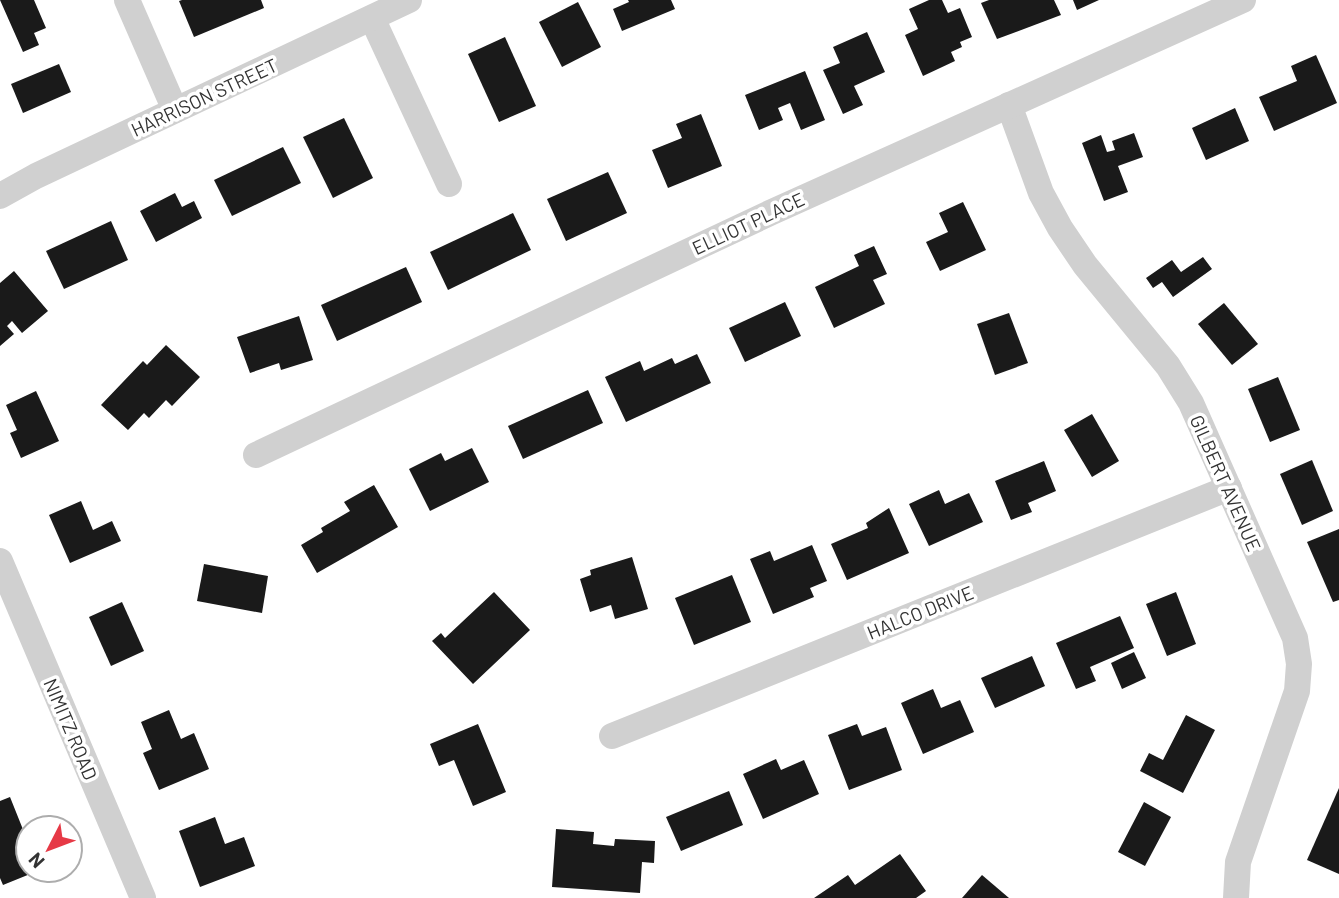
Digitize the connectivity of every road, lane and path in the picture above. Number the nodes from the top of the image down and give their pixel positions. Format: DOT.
graph roads {
  1 [pos="127,0"];
  2 [pos="410,0"];
  3 [pos="1243,0"];
  4 [pos="372,18"];
  5 [pos="1009,105"];
  6 [pos="176,110"];
  7 [pos="449,184"];
  8 [pos="0,196"];
  9 [pos="256,454"];
  10 [pos="1229,488"];
  11 [pos="0,561"];
  12 [pos="612,736"];
  13 [pos="143,898"];
  14 [pos="1236,898"];
  1 -- 6 [label="street"];
  2 -- 4 [label="street, HARRISON STREET"];
  3 -- 5 [label="street, ELLIOT PLACE"];
  4 -- 6 [label="street, HARRISON STREET"];
  4 -- 7 [label="street"];
  5 -- 9 [label="street, ELLIOT PLACE"];
  5 -- 10 [label="street, GILBERT AVENUE"];
  6 -- 8 [label="street, HARRISON STREET"];
  10 -- 12 [label="street, HALCO DRIVE"];
  10 -- 14 [label="street, GILBERT AVENUE"];
  11 -- 13 [label="street, NIMITZ ROAD"];
}
